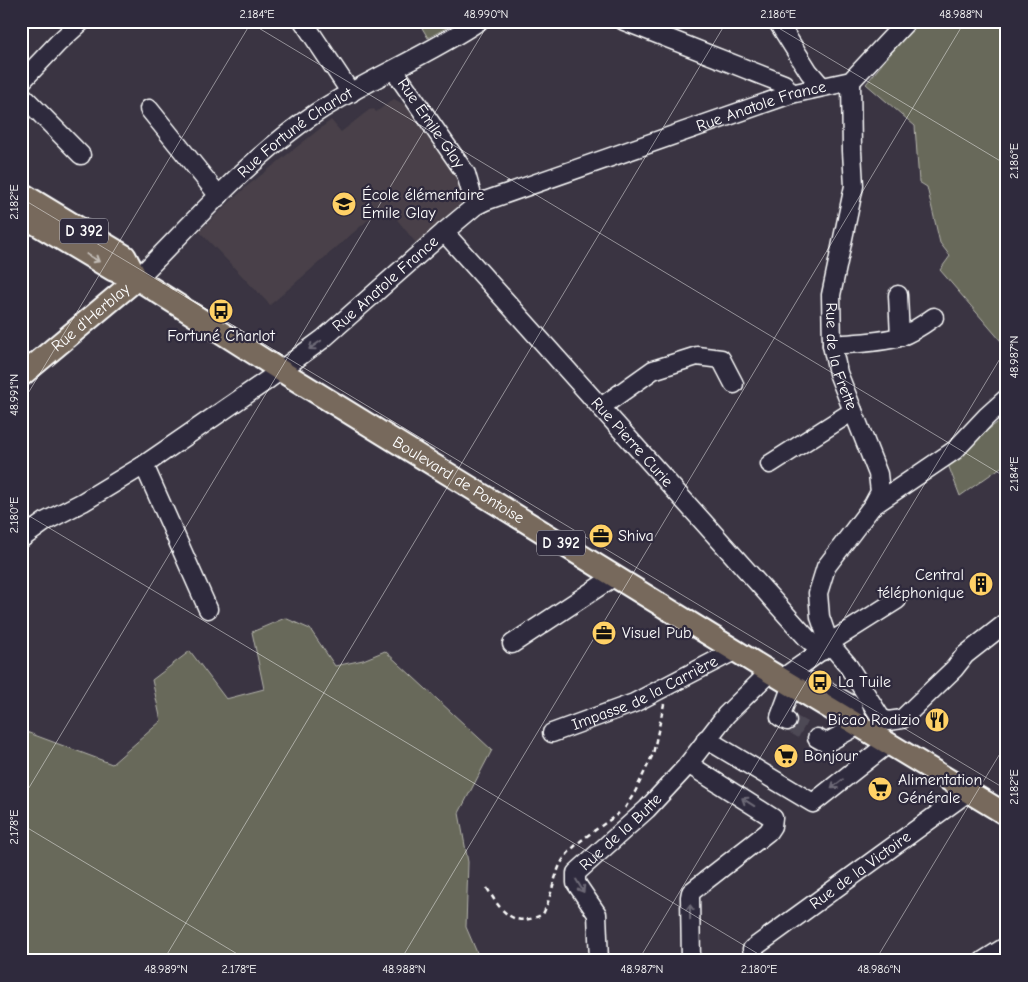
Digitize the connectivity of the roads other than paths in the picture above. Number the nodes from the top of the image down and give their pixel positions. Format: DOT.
graph roads {
  1 [pos="82,21"];
  2 [pos="303,21"];
  3 [pos="479,21"];
  4 [pos="624,21"];
  5 [pos="777,21"];
  6 [pos="907,21"];
  7 [pos="394,70"];
  8 [pos="851,81"];
  9 [pos="21,82"];
  10 [pos="822,87"];
  11 [pos="351,93"];
  12 [pos="21,94"];
  13 [pos="791,94"];
  14 [pos="150,109"];
  15 [pos="81,155"];
  16 [pos="21,193"];
  17 [pos="220,196"];
  18 [pos="475,206"];
  19 [pos="21,215"];
  20 [pos="444,232"];
  21 [pos="137,279"];
  22 [pos="898,295"];
  23 [pos="934,318"];
  24 [pos="900,337"];
  25 [pos="832,345"];
  26 [pos="280,370"];
  27 [pos="21,376"];
  28 [pos="734,384"];
  29 [pos="1007,398"];
  30 [pos="601,407"];
  31 [pos="853,411"];
  32 [pos="770,464"];
  33 [pos="144,465"];
  34 [pos="874,505"];
  35 [pos="21,539"];
  36 [pos="615,576"];
  37 [pos="898,600"];
  38 [pos="208,609"];
  39 [pos="1007,622"];
  40 [pos="512,644"];
  41 [pos="826,647"];
  42 [pos="736,650"];
  43 [pos="781,679"];
  44 [pos="787,721"];
  45 [pos="859,725"];
  46 [pos="552,733"];
  47 [pos="817,738"];
  48 [pos="706,739"];
  49 [pos="889,743"];
  50 [pos="688,764"];
  51 [pos="968,792"];
  52 [pos="1007,816"];
  53 [pos="1007,946"];
  54 [pos="752,949"];
  55 [pos="599,961"];
  56 [pos="691,961"];
  57 [pos="983,961"];
  1 -- 9 [label="street"];
  2 -- 11 [label="street"];
  3 -- 7 [label="street, Rue Fortuné Charlot"];
  4 -- 13 [label="street"];
  5 -- 10 [label="street"];
  6 -- 8 [label="street"];
  7 -- 11 [label="street, Rue Fortuné Charlot"];
  7 -- 18 [label="street, Rue Émile Glay"];
  8 -- 10 [label="street, Rue Anatole France"];
  8 -- 25 [label="street, Rue de la Frette"];
  10 -- 13 [label="street, Rue Anatole France"];
  11 -- 17 [label="street, Rue Fortuné Charlot"];
  12 -- 15 [label="street"];
  13 -- 18 [label="street, Rue Anatole France"];
  14 -- 17 [label="street"];
  16 -- 21 [label="main road, Boulevard de Pontoise / D 392"];
  17 -- 21 [label="street, Rue Fortuné Charlot"];
  18 -- 20 [label="street, Rue Anatole France"];
  19 -- 21 [label="main road, Boulevard de Pontoise / D 392, one-way"];
  20 -- 26 [label="street, Rue Anatole France, one-way"];
  20 -- 30 [label="street, Rue Pierre Curie"];
  21 -- 26 [label="main road, Boulevard de Pontoise / D 392"];
  21 -- 27 [label="main road, Rue d'Herblay"];
  22 -- 24 [label="street"];
  23 -- 24 [label="street"];
  24 -- 25 [label="street"];
  25 -- 31 [label="street, Rue de la Frette"];
  26 -- 33 [label="street, Rue Anatole France"];
  26 -- 36 [label="main road, Boulevard de Pontoise / D 392"];
  28 -- 30 [label="street"];
  29 -- 34 [label="street, Rue de la Frette"];
  30 -- 41 [label="street, Rue Pierre Curie"];
  31 -- 32 [label="street"];
  31 -- 34 [label="street, Rue de la Frette"];
  33 -- 35 [label="street, Rue Anatole France"];
  33 -- 38 [label="street"];
  34 -- 41 [label="street, Rue de la Frette"];
  36 -- 40 [label="street"];
  36 -- 42 [label="main road, Boulevard de Pontoise / D 392"];
  37 -- 41 [label="street, Rue de la Butte"];
  39 -- 41 [label="street, Rue de la Frette"];
  41 -- 43 [label="street, Rue de la Butte"];
  42 -- 43 [label="main road, Boulevard de Pontoise / D 392"];
  42 -- 46 [label="street, Impasse de la Carrière"];
  43 -- 44 [label="street"];
  43 -- 45 [label="main road, Boulevard de Pontoise / D 392"];
  43 -- 48 [label="street, Rue de la Butte"];
  45 -- 47 [label="street"];
  45 -- 49 [label="main road, Boulevard de Pontoise / D 392"];
  49 -- 48 [label="street, one-way"];
  48 -- 50 [label="street, Rue de la Butte"];
  49 -- 51 [label="main road, Boulevard de Pontoise / D 392"];
  50 -- 55 [label="street, Rue de la Butte, one-way"];
  56 -- 50 [label="street, one-way"];
  51 -- 52 [label="main road, Boulevard de Pontoise / D 392"];
  51 -- 54 [label="street, Rue de la Victoire"];
  53 -- 57 [label="street"];
}
